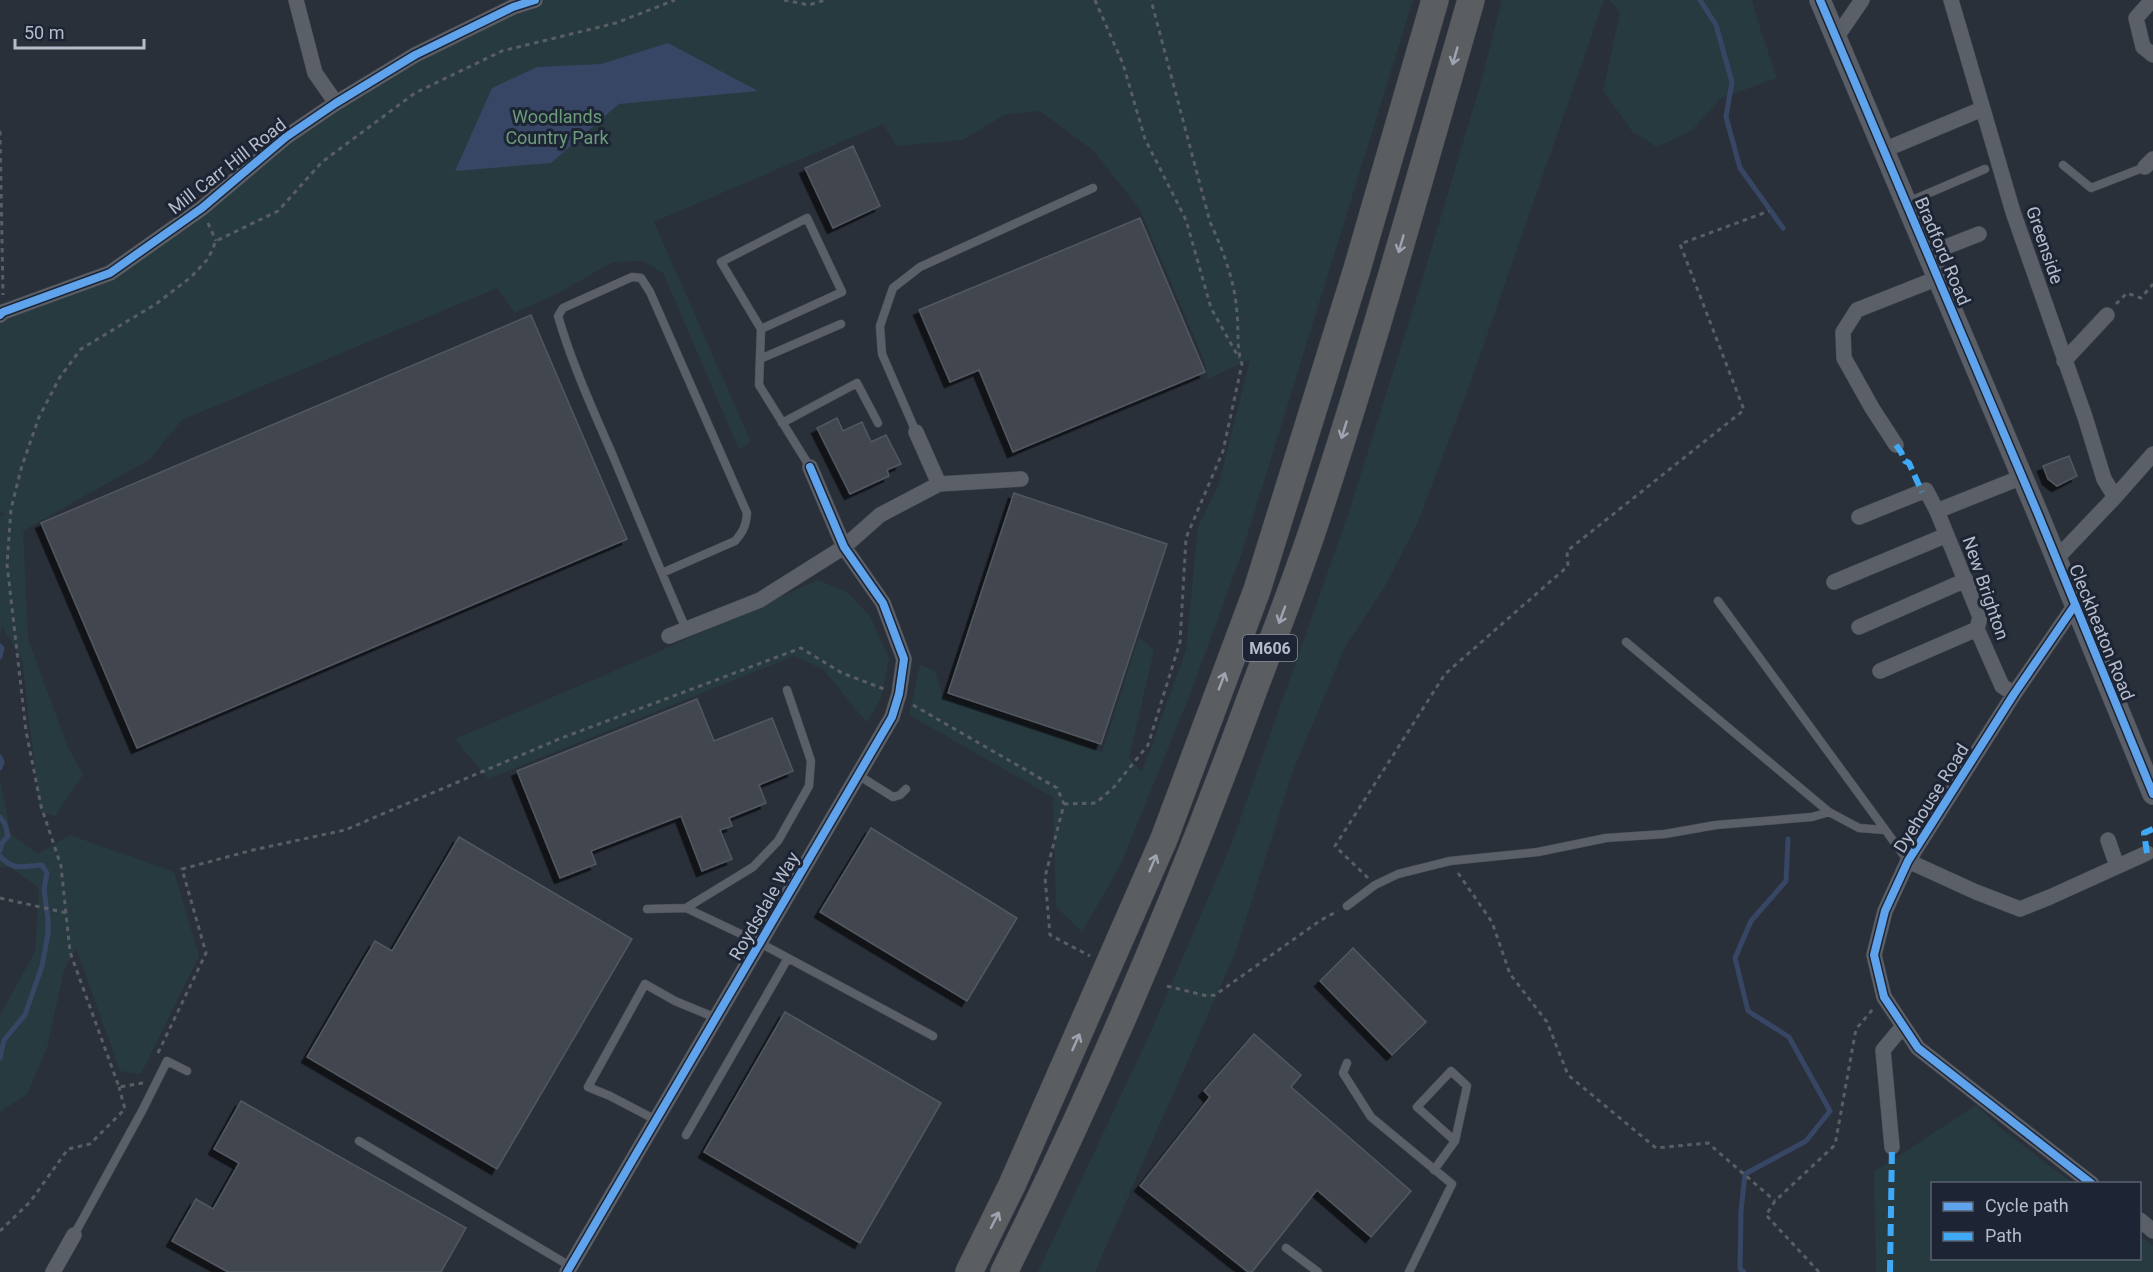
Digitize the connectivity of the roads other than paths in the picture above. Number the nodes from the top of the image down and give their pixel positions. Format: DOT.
graph roads {
  1 [pos="296,0"];
  2 [pos="535,0"];
  3 [pos="1435,0"];
  4 [pos="1471,0"];
  5 [pos="1820,0"];
  6 [pos="1862,0"];
  7 [pos="1951,0"];
  8 [pos="2152,0"];
  9 [pos="512,4"];
  10 [pos="1836,38"];
  11 [pos="2153,55"];
  12 [pos="336,103"];
  13 [pos="1982,109"];
  14 [pos="1884,150"];
  15 [pos="2149,163"];
  16 [pos="2063,165"];
  17 [pos="1985,169"];
  18 [pos="1093,188"];
  19 [pos="1906,202"];
  20 [pos="1979,234"];
  21 [pos="1928,254"];
  22 [pos="1938,278"];
  23 [pos="2,314"];
  24 [pos="2107,315"];
  25 [pos="841,324"];
  26 [pos="761,329"];
  27 [pos="760,359"];
  28 [pos="2064,361"];
  29 [pos="782,423"];
  30 [pos="878,423"];
  31 [pos="916,432"];
  32 [pos="1896,445"];
  33 [pos="2153,454"];
  34 [pos="810,467"];
  35 [pos="2022,477"];
  36 [pos="1026,478"];
  37 [pos="939,484"];
  38 [pos="2115,498"];
  39 [pos="1937,511"];
  40 [pos="2038,514"];
  41 [pos="1859,518"];
  42 [pos="1947,535"];
  43 [pos="844,547"];
  44 [pos="2056,559"];
  45 [pos="662,573"];
  46 [pos="1966,580"];
  47 [pos="1834,582"];
  48 [pos="1719,601"];
  49 [pos="2075,605"];
  50 [pos="1859,627"];
  51 [pos="686,629"];
  52 [pos="1977,629"];
  53 [pos="669,636"];
  54 [pos="1626,642"];
  55 [pos="1880,671"];
  56 [pos="787,690"];
  57 [pos="2014,694"];
  58 [pos="858,775"];
  59 [pos="906,789"];
  60 [pos="2153,794"];
  61 [pos="1829,812"];
  62 [pos="1884,830"];
  63 [pos="2108,840"];
  64 [pos="2147,853"];
  65 [pos="1908,861"];
  66 [pos="2117,866"];
  67 [pos="1347,906"];
  68 [pos="686,908"];
  69 [pos="647,909"];
  70 [pos="760,943"];
  71 [pos="788,958"];
  72 [pos="716,1018"];
  73 [pos="1903,1026"];
  74 [pos="933,1036"];
  75 [pos="1347,1063"];
  76 [pos="186,1071"];
  77 [pos="656,1120"];
  78 [pos="686,1135"];
  79 [pos="1455,1140"];
  80 [pos="359,1141"];
  81 [pos="1893,1147"];
  82 [pos="1434,1170"];
  83 [pos="2089,1182"];
  84 [pos="2141,1222"];
  85 [pos="2153,1231"];
  86 [pos="74,1235"];
  87 [pos="1286,1248"];
  88 [pos="568,1269"];
  89 [pos="57,1270"];
  90 [pos="969,1272"];
  91 [pos="1004,1272"];
  92 [pos="1318,1272"];
  93 [pos="1409,1272"];
  1 -- 12 [label="street"];
  2 -- 9 [label="street, Mill Carr Hill Road"];
  90 -- 3 [label="highway, M606, one-way"];
  4 -- 91 [label="highway, M606, one-way"];
  5 -- 10 [label="street, Bradford Road"];
  6 -- 10 [label="street"];
  7 -- 13 [label="street, Greenside"];
  8 -- 11 [label="street"];
  9 -- 12 [label="street, Mill Carr Hill Road"];
  10 -- 14 [label="street, Bradford Road"];
  12 -- 23 [label="street, Mill Carr Hill Road"];
  13 -- 14 [label="street"];
  13 -- 28 [label="street, Greenside"];
  14 -- 19 [label="street, Bradford Road"];
  15 -- 16 [label="lane"];
  17 -- 19 [label="lane"];
  18 -- 31 [label="lane"];
  19 -- 21 [label="street, Bradford Road"];
  20 -- 21 [label="street"];
  21 -- 22 [label="street, Bradford Road"];
  22 -- 32 [label="street"];
  22 -- 35 [label="street, Bradford Road"];
  24 -- 28 [label="street"];
  25 -- 27 [label="lane"];
  26 -- 26 [label="lane"];
  26 -- 27 [label="lane"];
  27 -- 29 [label="lane"];
  28 -- 38 [label="street, Greenside"];
  29 -- 30 [label="lane"];
  29 -- 34 [label="lane"];
  31 -- 37 [label="street"];
  33 -- 38 [label="street"];
  34 -- 43 [label="street, Roydsdale Way"];
  35 -- 39 [label="street"];
  35 -- 40 [label="street, Bradford Road"];
  36 -- 37 [label="street"];
  37 -- 43 [label="street"];
  38 -- 44 [label="street"];
  39 -- 41 [label="street, New Brighton"];
  39 -- 42 [label="street, New Brighton"];
  40 -- 44 [label="street, Cleckheaton Road"];
  42 -- 46 [label="street, New Brighton"];
  42 -- 47 [label="street"];
  43 -- 51 [label="street"];
  43 -- 58 [label="street, Roydsdale Way"];
  44 -- 49 [label="street, Cleckheaton Road"];
  45 -- 45 [label="lane"];
  45 -- 51 [label="lane"];
  46 -- 50 [label="street"];
  46 -- 52 [label="street, New Brighton"];
  48 -- 62 [label="lane"];
  49 -- 57 [label="street, Dyehouse Road"];
  49 -- 60 [label="street, Cleckheaton Road"];
  51 -- 53 [label="street"];
  52 -- 55 [label="street"];
  52 -- 57 [label="street, New Brighton"];
  54 -- 61 [label="lane"];
  56 -- 68 [label="lane"];
  57 -- 65 [label="street, Dyehouse Road"];
  58 -- 59 [label="lane"];
  58 -- 70 [label="street, Roydsdale Way"];
  61 -- 62 [label="lane"];
  61 -- 67 [label="lane"];
  62 -- 65 [label="lane"];
  63 -- 66 [label="street"];
  64 -- 66 [label="street"];
  65 -- 66 [label="street"];
  65 -- 73 [label="street, Dyehouse Road"];
  68 -- 69 [label="lane"];
  68 -- 70 [label="lane"];
  70 -- 71 [label="lane"];
  70 -- 72 [label="street, Roydsdale Way"];
  71 -- 74 [label="lane"];
  71 -- 78 [label="lane"];
  72 -- 77 [label="street, Roydsdale Way"];
  72 -- 77 [label="lane"];
  73 -- 81 [label="street"];
  73 -- 83 [label="street, Dyehouse Road"];
  75 -- 82 [label="lane"];
  76 -- 86 [label="lane"];
  77 -- 88 [label="street, Roydsdale Way"];
  79 -- 79 [label="lane"];
  79 -- 82 [label="lane"];
  80 -- 88 [label="lane"];
  82 -- 93 [label="lane"];
  84 -- 85 [label="street"];
  86 -- 89 [label="street"];
  87 -- 92 [label="lane"];
}
